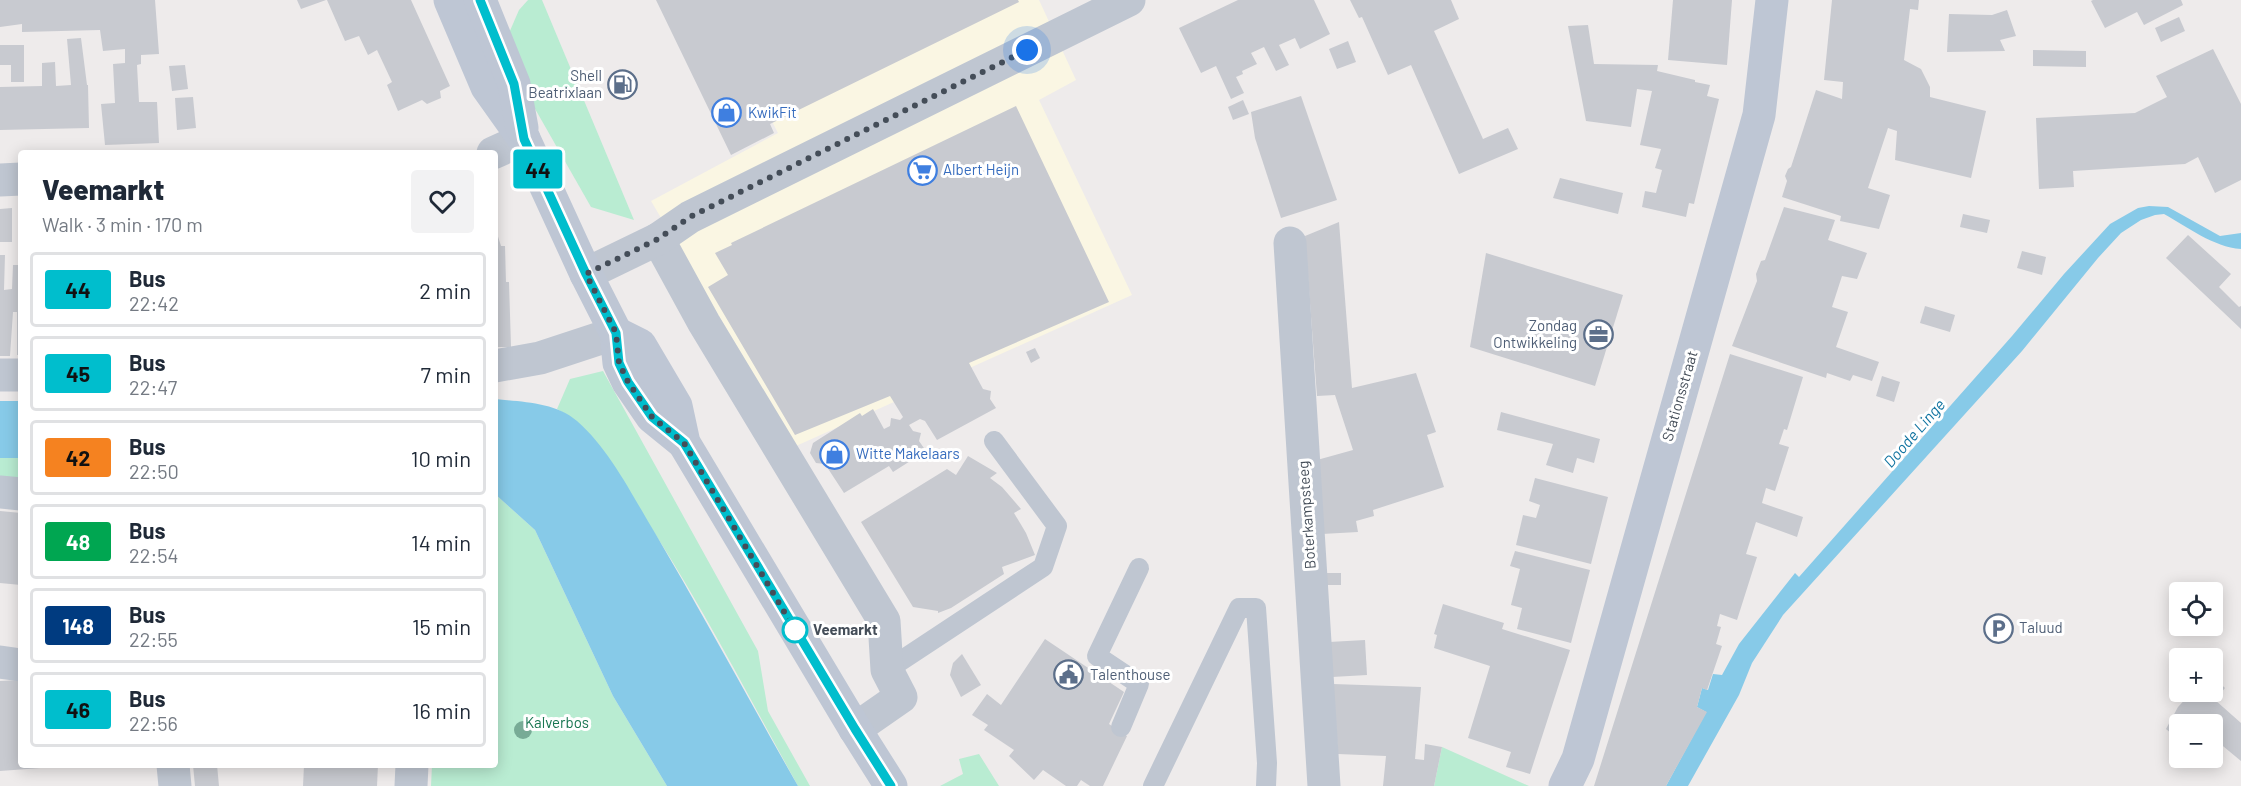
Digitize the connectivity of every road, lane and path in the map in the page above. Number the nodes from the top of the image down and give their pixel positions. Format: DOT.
graph roads {
  1 [pos="450,0"];
  2 [pos="480,0"];
  3 [pos="1772,0"];
  4 [pos="1120,4"];
  5 [pos="524,139"];
  6 [pos="498,151"];
  7 [pos="18,179"];
  8 [pos="0,180"];
  9 [pos="658,239"];
  10 [pos="1290,243"];
  11 [pos="586,274"];
  12 [pos="616,333"];
  13 [pos="498,365"];
  14 [pos="0,375"];
  15 [pos="18,375"];
  16 [pos="994,441"];
  17 [pos="0,492"];
  18 [pos="18,494"];
  19 [pos="1139,568"];
  20 [pos="0,662"];
  21 [pos="18,665"];
  22 [pos="887,670"];
  23 [pos="1121,727"];
  24 [pos="863,743"];
  25 [pos="173,768"];
  26 [pos="412,768"];
  27 [pos="175,786"];
  28 [pos="411,786"];
  29 [pos="891,786"];
  30 [pos="1153,786"];
  31 [pos="1266,786"];
  32 [pos="1324,786"];
  33 [pos="1565,786"];
  1 -- 5 [label="street"];
  2 -- 5 [label="street"];
  3 -- 33 [label="street, Stationsstraat"];
  4 -- 9 [label="street"];
  5 -- 6 [label="street"];
  5 -- 11 [label="street"];
  7 -- 8 [label="street"];
  9 -- 11 [label="street"];
  9 -- 22 [label="street"];
  10 -- 32 [label="street, Boterkampsteeg"];
  11 -- 12 [label="street"];
  12 -- 13 [label="street"];
  12 -- 24 [label="street"];
  14 -- 15 [label="street"];
  16 -- 22 [label="lane"];
  17 -- 18 [label="street"];
  19 -- 23 [label="lane"];
  20 -- 21 [label="street"];
  22 -- 24 [label="street"];
  24 -- 29 [label="street"];
  25 -- 27 [label="street"];
  26 -- 28 [label="street"];
  30 -- 31 [label="lane"];
}
